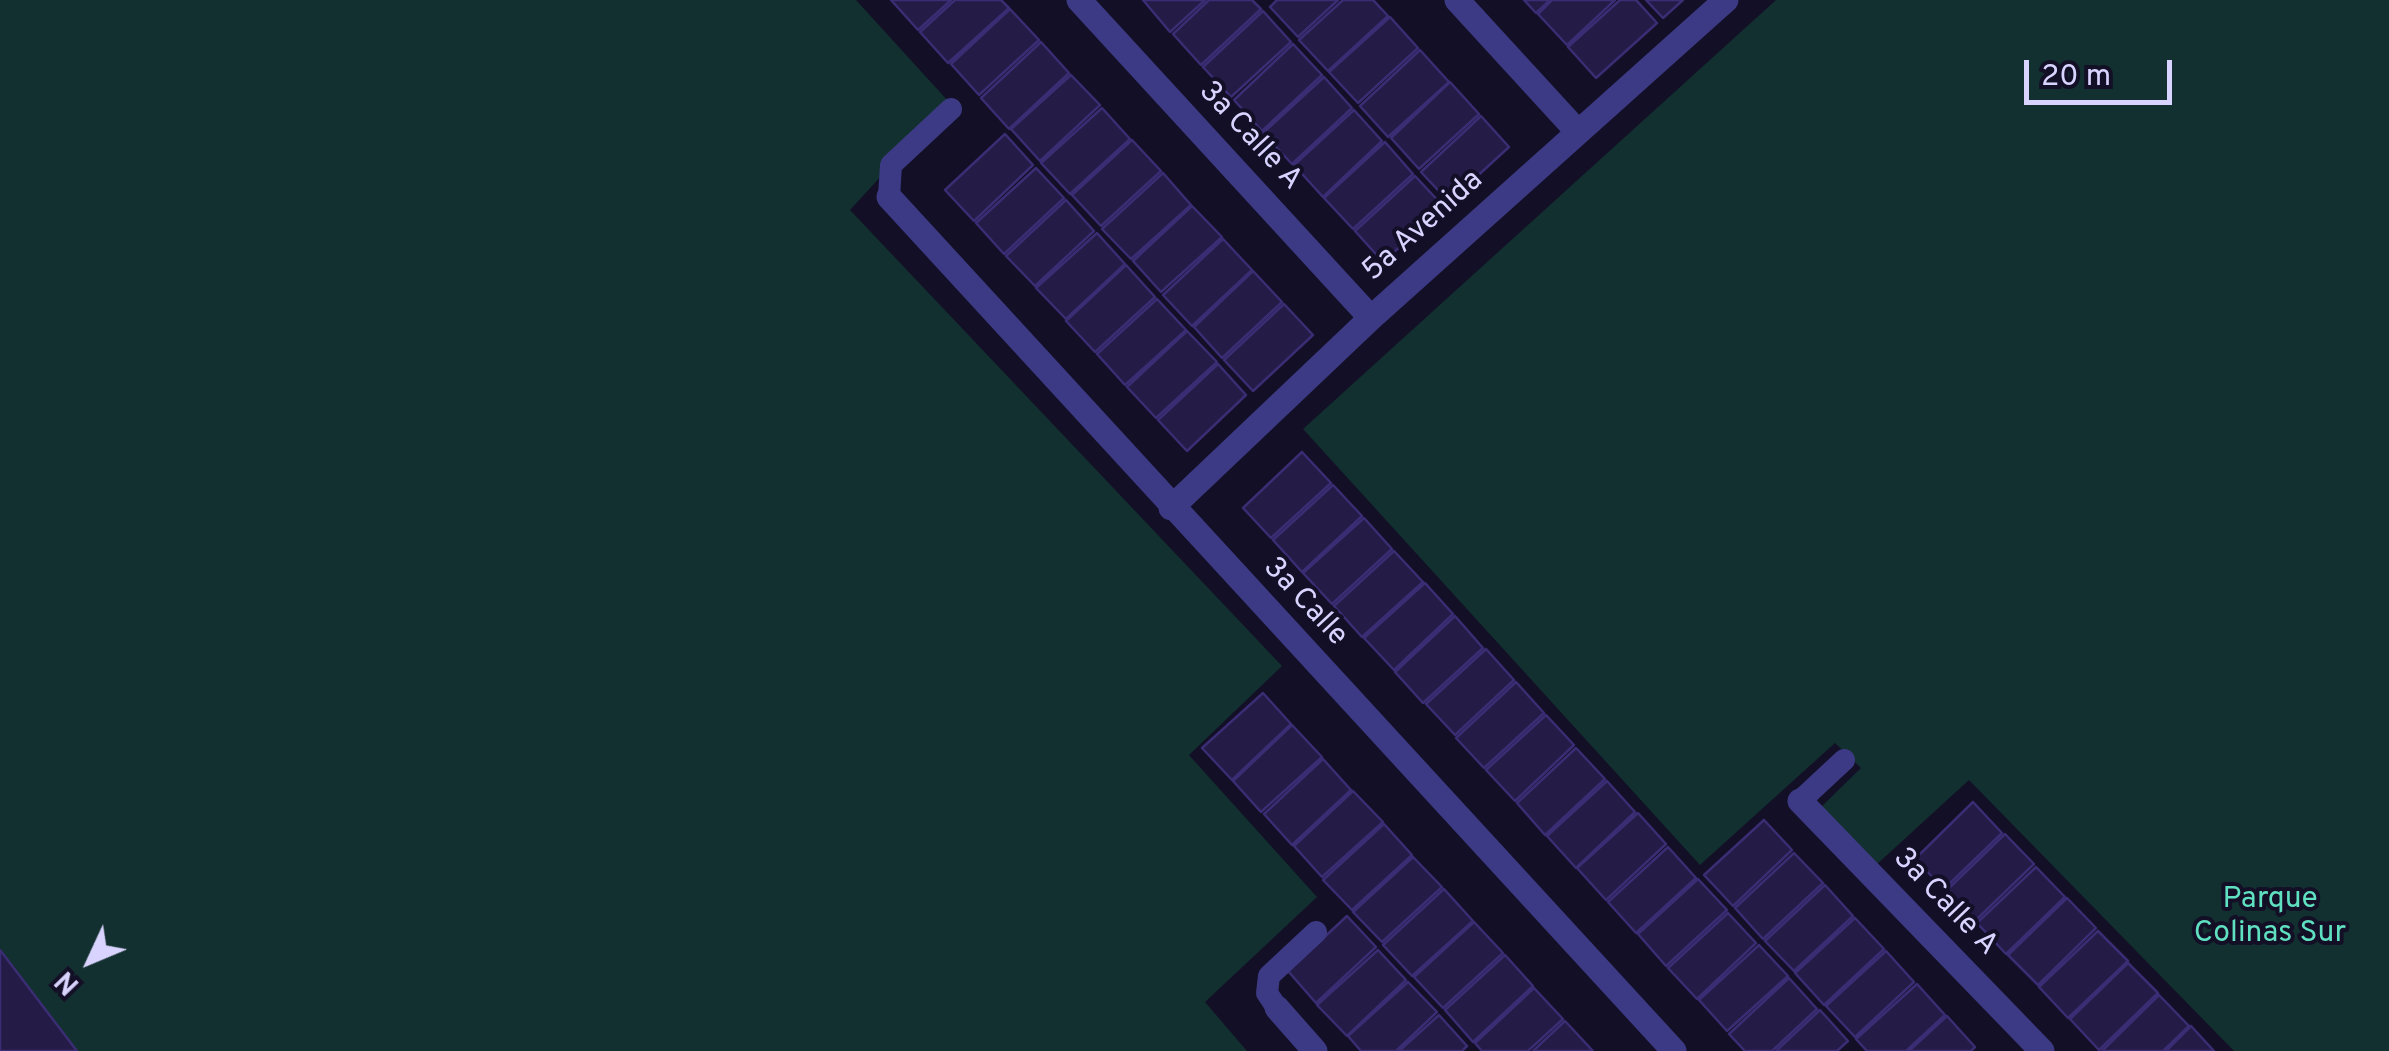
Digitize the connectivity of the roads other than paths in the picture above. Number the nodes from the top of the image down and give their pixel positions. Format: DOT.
graph roads {
  1 [pos="1079,0"];
  2 [pos="1458,0"];
  3 [pos="1726,0"];
  4 [pos="952,109"];
  5 [pos="1578,132"];
  6 [pos="889,196"];
  7 [pos="1371,318"];
  8 [pos="1171,508"];
  9 [pos="1844,760"];
  10 [pos="1800,801"];
  11 [pos="1316,932"];
  12 [pos="1277,1008"];
  13 [pos="1315,1051"];
  14 [pos="1674,1051"];
  15 [pos="2042,1051"];
  1 -- 7 [label="street, 3a Calle A"];
  2 -- 5 [label="street"];
  3 -- 5 [label="street, 5a Avenida"];
  4 -- 6 [label="lane"];
  5 -- 7 [label="street, 5a Avenida"];
  6 -- 8 [label="street, 3a Calle"];
  7 -- 8 [label="street, 5a Avenida"];
  8 -- 14 [label="street, 3a Calle"];
  9 -- 10 [label="lane"];
  10 -- 15 [label="street, 3a Calle A"];
  11 -- 12 [label="lane"];
  12 -- 13 [label="street"];
}
